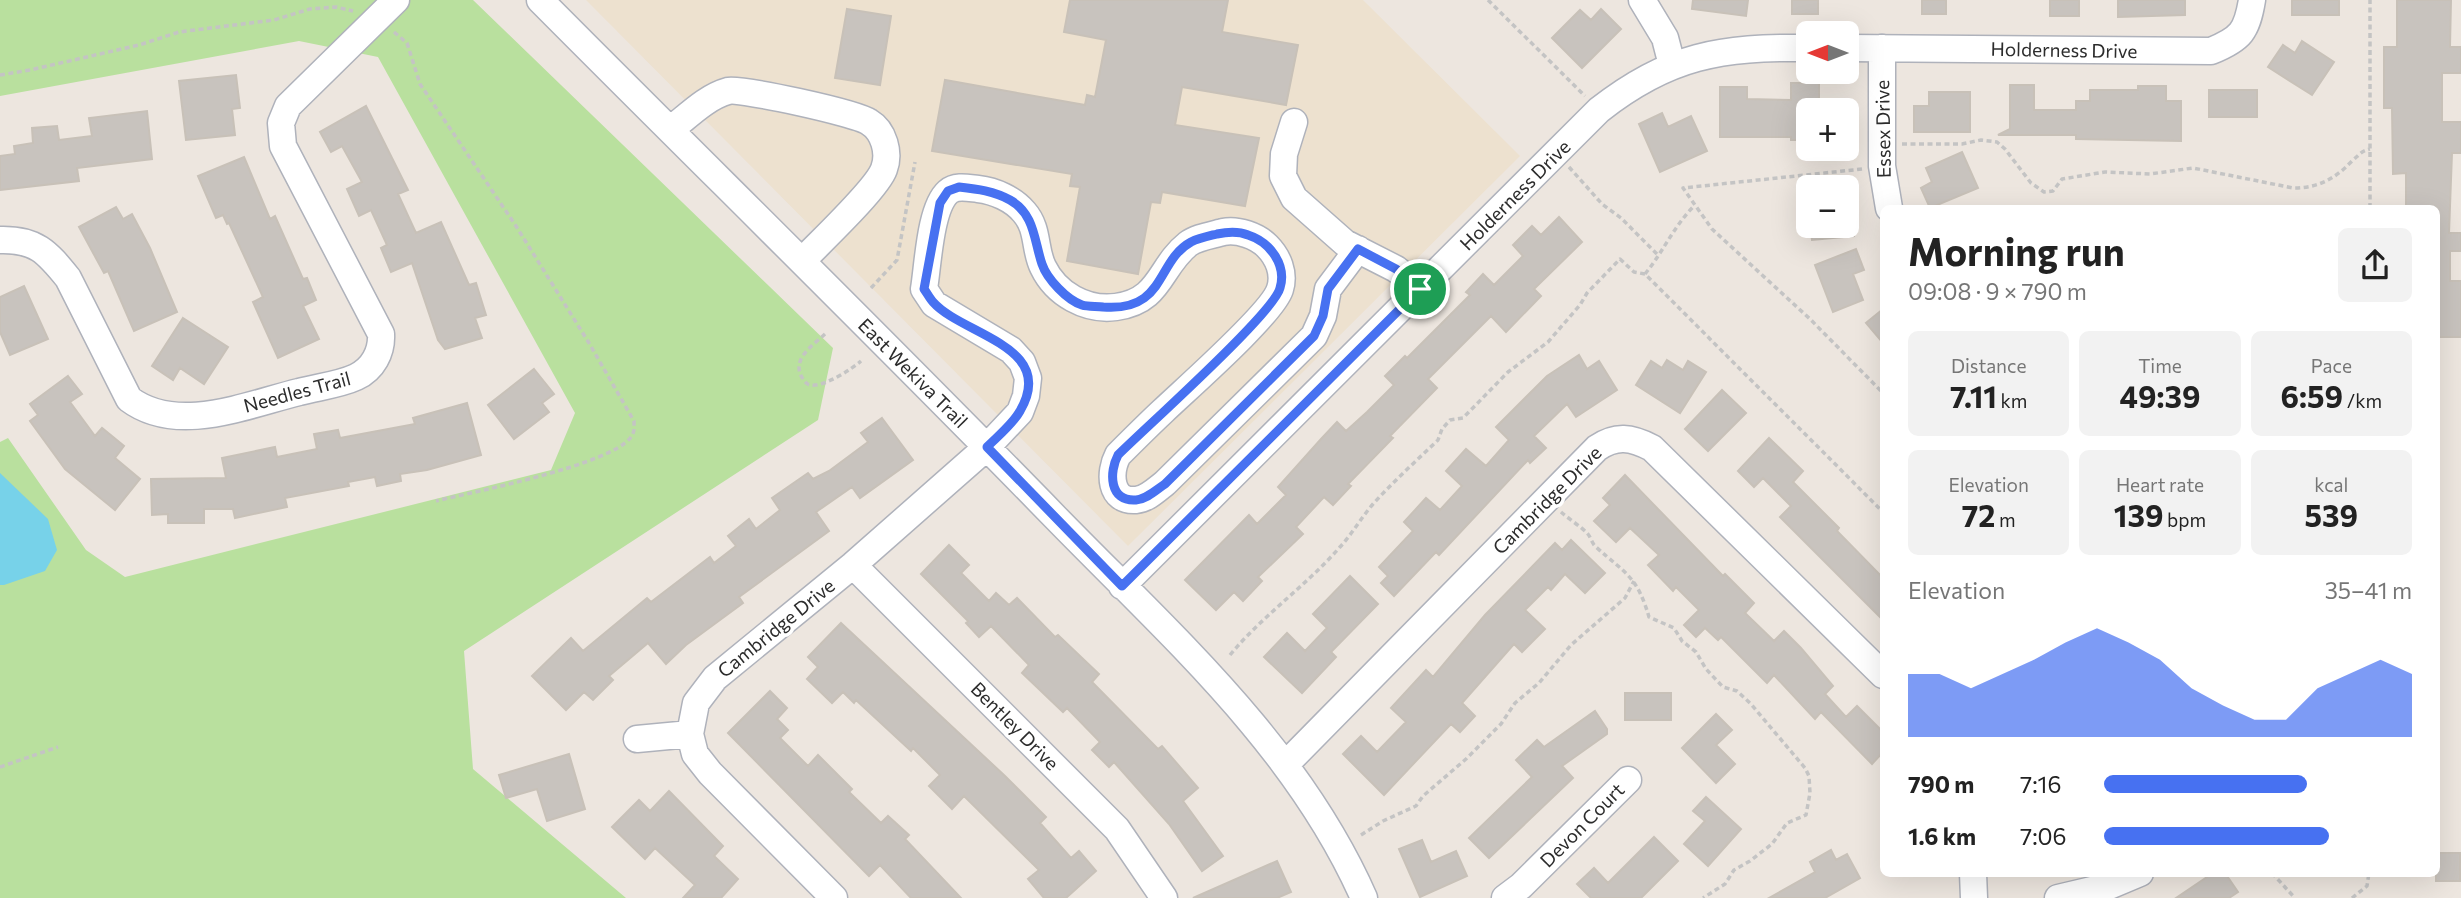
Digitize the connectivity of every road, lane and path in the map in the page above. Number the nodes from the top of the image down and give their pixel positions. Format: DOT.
graph roads {
  1 [pos="396,0"];
  2 [pos="540,0"];
  3 [pos="1488,0"];
  4 [pos="1642,0"];
  5 [pos="2252,0"];
  6 [pos="2371,0"];
  7 [pos="373,23"];
  8 [pos="1796,48"];
  9 [pos="1859,48"];
  10 [pos="1882,48"];
  11 [pos="1672,65"];
  12 [pos="0,75"];
  13 [pos="1600,110"];
  14 [pos="1294,122"];
  15 [pos="670,130"];
  16 [pos="2370,149"];
  17 [pos="1556,154"];
  18 [pos="1882,155"];
  19 [pos="915,162"];
  20 [pos="1889,205"];
  21 [pos="2370,205"];
  22 [pos="1694,206"];
  23 [pos="0,240"];
  24 [pos="1358,249"];
  25 [pos="1659,256"];
  26 [pos="802,261"];
  27 [pos="1645,274"];
  28 [pos="871,288"];
  29 [pos="1420,289"];
  30 [pos="825,334"];
  31 [pos="861,361"];
  32 [pos="1880,390"];
  33 [pos="987,447"];
  34 [pos="1546,500"];
  35 [pos="436,501"];
  36 [pos="1880,509"];
  37 [pos="853,565"];
  38 [pos="1634,581"];
  39 [pos="1122,586"];
  40 [pos="1230,655"];
  41 [pos="1880,673"];
  42 [pos="690,734"];
  43 [pos="637,739"];
  44 [pos="58,747"];
  45 [pos="1286,764"];
  46 [pos="0,767"];
  47 [pos="1628,780"];
  48 [pos="1361,835"];
  49 [pos="1973,877"];
  50 [pos="2130,877"];
  51 [pos="2276,877"];
  52 [pos="2369,877"];
  53 [pos="834,898"];
  54 [pos="1164,898"];
  55 [pos="1364,898"];
  56 [pos="1505,898"];
  57 [pos="1703,898"];
  58 [pos="1974,898"];
  59 [pos="2058,898"];
  60 [pos="2295,898"];
  61 [pos="2352,898"];
  1 -- 7 [label="street, Needles Trail"];
  2 -- 15 [label="street, East Wekiva Trail"];
  3 -- 13 [label="path"];
  4 -- 11 [label="street"];
  5 -- 10 [label="street, Holderness Drive"];
  6 -- 16 [label="path"];
  7 -- 12 [label="path"];
  7 -- 23 [label="street, Needles Trail"];
  7 -- 35 [label="path"];
  8 -- 11 [label="street, Holderness Drive"];
  9 -- 10 [label="street, Holderness Drive"];
  10 -- 18 [label="street, Essex Drive"];
  11 -- 13 [label="street, Holderness Drive"];
  13 -- 17 [label="street, Holderness Drive"];
  14 -- 24 [label="street"];
  15 -- 26 [label="street, East Wekiva Trail"];
  15 -- 26 [label="street"];
  16 -- 18 [label="path"];
  16 -- 21 [label="path"];
  17 -- 25 [label="path"];
  17 -- 29 [label="street, Holderness Drive"];
  18 -- 20 [label="street, Essex Drive"];
  18 -- 22 [label="path"];
  19 -- 28 [label="path"];
  22 -- 25 [label="path"];
  22 -- 32 [label="path"];
  24 -- 29 [label="street"];
  24 -- 33 [label="street, Cambridge Drive"];
  25 -- 27 [label="path"];
  26 -- 33 [label="street, East Wekiva Trail"];
  27 -- 36 [label="path"];
  27 -- 40 [label="path"];
  29 -- 39 [label="street, Holderness Drive"];
  30 -- 31 [label="path"];
  33 -- 37 [label="street, Cambridge Drive"];
  33 -- 39 [label="street, East Wekiva Trail"];
  34 -- 38 [label="path"];
  34 -- 41 [label="street, Cambridge Drive"];
  34 -- 45 [label="street, Cambridge Drive"];
  37 -- 42 [label="street, Cambridge Drive"];
  37 -- 54 [label="street, Bentley Drive"];
  38 -- 48 [label="path"];
  38 -- 57 [label="path"];
  39 -- 45 [label="street, East Wekiva Trail"];
  42 -- 43 [label="street"];
  42 -- 53 [label="street"];
  44 -- 46 [label="path"];
  45 -- 55 [label="street, East Wekiva Trail"];
  47 -- 56 [label="street, Devon Court"];
  49 -- 58 [label="street"];
  50 -- 59 [label="street"];
  51 -- 60 [label="path"];
  52 -- 61 [label="path"];
}
